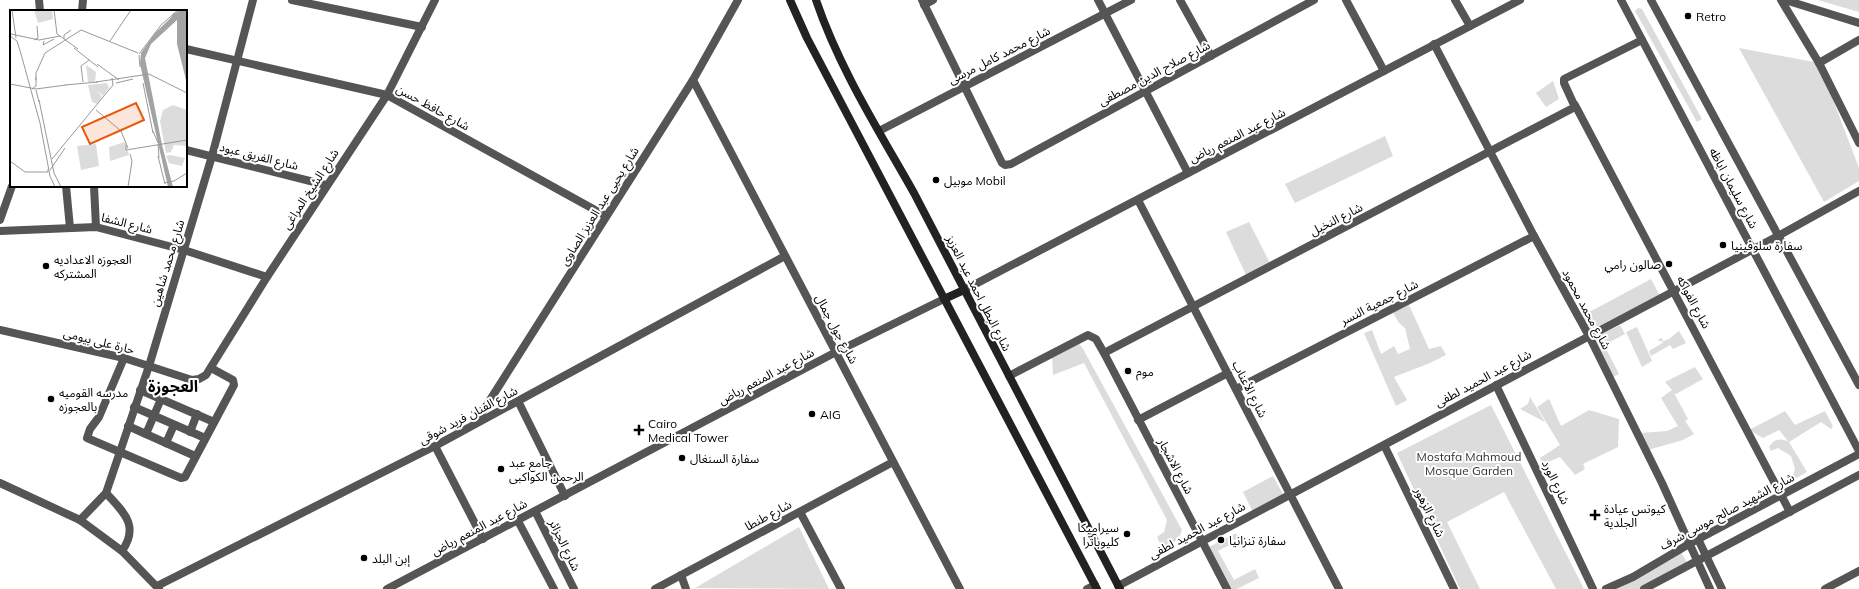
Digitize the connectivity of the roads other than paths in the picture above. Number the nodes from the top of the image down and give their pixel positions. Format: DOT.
graph roads {
  1 [pos="39,0"];
  2 [pos="83,0"];
  3 [pos="253,0"];
  4 [pos="292,0"];
  5 [pos="435,0"];
  6 [pos="738,0"];
  7 [pos="790,0"];
  8 [pos="933,0"];
  9 [pos="1098,0"];
  10 [pos="1131,0"];
  11 [pos="1180,0"];
  12 [pos="1314,0"];
  13 [pos="1346,0"];
  14 [pos="1455,0"];
  15 [pos="1520,0"];
  16 [pos="1621,0"];
  17 [pos="1651,0"];
  18 [pos="1781,0"];
  19 [pos="1785,0"];
  20 [pos="923,2"];
  21 [pos="817,4"];
  22 [pos="40,10"];
  23 [pos="82,10"];
  24 [pos="1105,14"];
  25 [pos="1859,23"];
  26 [pos="1470,26"];
  27 [pos="422,27"];
  28 [pos="1642,40"];
  29 [pos="1859,40"];
  30 [pos="1434,44"];
  31 [pos="187,49"];
  32 [pos="1211,56"];
  33 [pos="238,61"];
  34 [pos="1819,63"];
  35 [pos="1384,71"];
  36 [pos="693,80"];
  37 [pos="965,87"];
  38 [pos="1146,91"];
  39 [pos="387,95"];
  40 [pos="1575,105"];
  41 [pos="879,131"];
  42 [pos="1859,143"];
  43 [pos="187,150"];
  44 [pos="1491,151"];
  45 [pos="212,156"];
  46 [pos="1188,173"];
  47 [pos="326,185"];
  48 [pos="12,187"];
  49 [pos="66,187"];
  50 [pos="94,187"];
  51 [pos="1859,191"];
  52 [pos="1138,200"];
  53 [pos="606,216"];
  54 [pos="0,220"];
  55 [pos="96,227"];
  56 [pos="70,228"];
  57 [pos="0,231"];
  58 [pos="1534,236"];
  59 [pos="1778,236"];
  60 [pos="1752,249"];
  61 [pos="184,250"];
  62 [pos="785,256"];
  63 [pos="267,277"];
  64 [pos="964,290"];
  65 [pos="1674,291"];
  66 [pos="944,299"];
  67 [pos="1194,307"];
  68 [pos="0,330"];
  69 [pos="1589,336"];
  70 [pos="836,352"];
  71 [pos="1104,353"];
  72 [pos="124,358"];
  73 [pos="149,366"];
  74 [pos="211,368"];
  75 [pos="1228,373"];
  76 [pos="1009,376"];
  77 [pos="192,380"];
  78 [pos="1496,385"];
  79 [pos="1859,385"];
  80 [pos="1236,389"];
  81 [pos="140,390"];
  82 [pos="161,399"];
  83 [pos="519,403"];
  84 [pos="134,407"];
  85 [pos="197,414"];
  86 [pos="154,416"];
  87 [pos="1138,420"];
  88 [pos="214,422"];
  89 [pos="476,423"];
  90 [pos="174,425"];
  91 [pos="128,426"];
  92 [pos="190,432"];
  93 [pos="146,434"];
  94 [pos="205,438"];
  95 [pos="166,443"];
  96 [pos="1384,445"];
  97 [pos="435,446"];
  98 [pos="119,452"];
  99 [pos="1859,452"];
  100 [pos="195,456"];
  101 [pos="893,462"];
  102 [pos="1859,475"];
  103 [pos="0,483"];
  104 [pos="106,493"];
  105 [pos="1290,494"];
  106 [pos="565,496"];
  107 [pos="1780,496"];
  108 [pos="536,511"];
  109 [pos="800,512"];
  110 [pos="1790,512"];
  111 [pos="80,520"];
  112 [pos="518,520"];
  113 [pos="1698,539"];
  114 [pos="483,540"];
  115 [pos="1202,541"];
  116 [pos="1689,544"];
  117 [pos="122,551"];
  118 [pos="1706,556"];
  119 [pos="1697,561"];
  120 [pos="1859,571"];
  121 [pos="681,575"];
  122 [pos="158,587"];
  123 [pos="1096,587"];
  124 [pos="1119,587"];
  125 [pos="387,589"];
  126 [pos="554,589"];
  127 [pos="574,589"];
  128 [pos="655,589"];
  129 [pos="686,589"];
  130 [pos="841,589"];
  131 [pos="960,589"];
  132 [pos="1087,589"];
  133 [pos="1226,589"];
  134 [pos="1339,589"];
  135 [pos="1454,589"];
  136 [pos="1593,589"];
  137 [pos="1606,589"];
  138 [pos="1644,589"];
  139 [pos="1710,589"];
  140 [pos="1722,589"];
  141 [pos="1825,589"];
  1 -- 22 [label="street"];
  2 -- 23 [label="street"];
  3 -- 33 [label="street, شارع محمد شاهين"];
  4 -- 27 [label="street"];
  5 -- 27 [label="street, شارع الشيخ المراغى"];
  6 -- 36 [label="street, شارع يحيى عبد العزيز الصاوى"];
  7 -- 66 [label="main road"];
  8 -- 20 [label="street"];
  9 -- 24 [label="street"];
  10 -- 24 [label="street, شارع محمد كامل مرسى"];
  11 -- 32 [label="street"];
  12 -- 32 [label="street, شارع صلاح الدين مصطفى"];
  13 -- 35 [label="street"];
  14 -- 26 [label="street"];
  15 -- 26 [label="street, شارع عبد المنعم رياض"];
  16 -- 28 [label="street, شارع سليمان اباظه"];
  17 -- 59 [label="street, شارع سليمان اباظه"];
  18 -- 34 [label="street"];
  19 -- 25 [label="street"];
  20 -- 37 [label="street"];
  21 -- 41 [label="main road, شارع البطل احمد عبد العزيز"];
  24 -- 37 [label="street, شارع محمد كامل مرسى"];
  24 -- 38 [label="street"];
  26 -- 30 [label="street, شارع عبد المنعم رياض"];
  27 -- 39 [label="street, شارع الشيخ المراغى"];
  28 -- 40 [label="street"];
  28 -- 60 [label="street, شارع سليمان اباظه"];
  29 -- 34 [label="street"];
  30 -- 35 [label="street, شارع عبد المنعم رياض"];
  30 -- 44 [label="street, شارع محمد محمود"];
  31 -- 33 [label="street, شارع حافظ حسن"];
  32 -- 38 [label="street, شارع صلاح الدين مصطفى"];
  33 -- 39 [label="street, شارع حافظ حسن"];
  33 -- 45 [label="street, شارع محمد شاهين"];
  34 -- 42 [label="street"];
  35 -- 46 [label="street, شارع عبد المنعم رياض"];
  36 -- 53 [label="street, شارع يحيى عبد العزيز الصاوى"];
  36 -- 62 [label="street, شارع جول جمال"];
  37 -- 38 [label="street, شارع صلاح الدين مصطفى"];
  37 -- 41 [label="street, شارع محمد كامل مرسى"];
  38 -- 46 [label="street"];
  39 -- 47 [label="street, شارع الشيخ المراغى"];
  39 -- 53 [label="street, شارع حافظ حسن"];
  40 -- 44 [label="street, شارع النخيل"];
  40 -- 65 [label="street, شارع الفواكه"];
  41 -- 64 [label="main road, شارع البطل احمد عبد العزيز"];
  43 -- 45 [label="street, شارع الفريق عبود"];
  44 -- 58 [label="street, شارع محمد محمود"];
  44 -- 67 [label="street, شارع النخيل"];
  45 -- 47 [label="street, شارع الفريق عبود"];
  45 -- 61 [label="street, شارع محمد شاهين"];
  46 -- 52 [label="street, شارع عبد المنعم رياض"];
  47 -- 63 [label="street, شارع الشيخ المراغى"];
  48 -- 54 [label="street"];
  49 -- 56 [label="street"];
  50 -- 55 [label="street"];
  51 -- 59 [label="street, شارع عبد الحميد لطفى"];
  52 -- 64 [label="street, شارع عبد المنعم رياض"];
  52 -- 67 [label="street, شارع الأعناب"];
  53 -- 89 [label="street, شارع يحيى عبد العزيز الصاوى"];
  55 -- 56 [label="street, شارع الشفا"];
  55 -- 61 [label="street, شارع الشفا"];
  56 -- 57 [label="street, شارع الشفا"];
  58 -- 69 [label="street, شارع محمد محمود"];
  58 -- 80 [label="street, شارع جمعية النسر"];
  59 -- 60 [label="street, شارع عبد الحميد لطفى"];
  59 -- 79 [label="street, شارع سليمان اباظه"];
  60 -- 65 [label="street, شارع عبد الحميد لطفى"];
  60 -- 99 [label="street, شارع سليمان اباظه"];
  61 -- 63 [label="street, شارع الشفا"];
  61 -- 73 [label="street, شارع محمد شاهين"];
  62 -- 70 [label="street, شارع جول جمال"];
  62 -- 83 [label="street, شارع الفنان فريد شوقى"];
  63 -- 74 [label="street, شارع الشيخ المراغى"];
  64 -- 66 [label="main road"];
  64 -- 76 [label="main road, شارع البطل احمد عبد العزيز"];
  65 -- 69 [label="street, شارع عبد الحميد لطفى"];
  65 -- 107 [label="street, شارع الفواكه"];
  66 -- 70 [label="street, شارع عبد المنعم رياض"];
  66 -- 123 [label="main road"];
  67 -- 71 [label="street, شارع النخيل"];
  67 -- 75 [label="street, شارع الأعناب"];
  68 -- 72 [label="street, حارة على بيومى"];
  69 -- 78 [label="street, شارع عبد الحميد لطفى"];
  69 -- 116 [label="street, شارع محمد محمود"];
  70 -- 101 [label="street, شارع جول جمال"];
  70 -- 106 [label="street, شارع عبد المنعم رياض"];
  71 -- 76 [label="street"];
  71 -- 87 [label="street, شارع الاشجار"];
  72 -- 73 [label="street, حارة على بيومى"];
  72 -- 98 [label="street"];
  73 -- 77 [label="street, حارة على بيومى"];
  73 -- 81 [label="street, شارع محمد شاهين"];
  74 -- 77 [label="street, شارع الشيخ المراغى"];
  74 -- 88 [label="street"];
  75 -- 80 [label="street, شارع الأعناب"];
  75 -- 87 [label="street"];
  76 -- 124 [label="main road, شارع البطل احمد عبد العزيز"];
  78 -- 96 [label="street, شارع عبد الحميد لطفى"];
  78 -- 136 [label="street, شارع الورد"];
  80 -- 105 [label="street, شارع الأعناب"];
  81 -- 82 [label="street"];
  81 -- 84 [label="street, شارع محمد شاهين"];
  82 -- 85 [label="street"];
  82 -- 86 [label="street"];
  83 -- 89 [label="street, شارع الفنان فريد شوقى"];
  83 -- 106 [label="street"];
  84 -- 86 [label="street"];
  84 -- 91 [label="street, شارع محمد شاهين"];
  85 -- 88 [label="street"];
  85 -- 92 [label="street"];
  86 -- 90 [label="street"];
  86 -- 93 [label="street"];
  87 -- 115 [label="street, شارع الاشجار"];
  88 -- 94 [label="street"];
  89 -- 97 [label="street, شارع الفنان فريد شوقى"];
  90 -- 92 [label="street"];
  90 -- 95 [label="street"];
  91 -- 93 [label="street"];
  91 -- 98 [label="street, شارع محمد شاهين"];
  92 -- 94 [label="street"];
  93 -- 95 [label="street"];
  94 -- 100 [label="street"];
  95 -- 100 [label="street"];
  96 -- 105 [label="street, شارع عبد الحميد لطفى"];
  96 -- 135 [label="street, شارع الزهور"];
  97 -- 114 [label="street"];
  97 -- 122 [label="street, شارع الفنان فريد شوقى"];
  98 -- 100 [label="street"];
  98 -- 104 [label="street, شارع محمد شاهين"];
  99 -- 107 [label="street, شارع الشهيد صالح موسى شرف"];
  101 -- 109 [label="street, شارع طنطا"];
  101 -- 131 [label="street, شارع جول جمال"];
  102 -- 110 [label="street"];
  103 -- 111 [label="street"];
  104 -- 111 [label="street, شارع محمد شاهين"];
  104 -- 117 [label="street"];
  105 -- 115 [label="street, شارع عبد الحميد لطفى"];
  105 -- 134 [label="street, شارع الأعناب"];
  106 -- 108 [label="street, شارع عبد المنعم رياض"];
  107 -- 110 [label="street, شارع الفواكه"];
  107 -- 113 [label="street, شارع الشهيد صالح موسى شرف"];
  108 -- 112 [label="street, شارع عبد المنعم رياض"];
  108 -- 127 [label="street, شارع الجزائر"];
  109 -- 121 [label="street, شارع طنطا"];
  109 -- 130 [label="street"];
  110 -- 118 [label="street"];
  111 -- 117 [label="street"];
  112 -- 114 [label="street, شارع عبد المنعم رياض"];
  112 -- 126 [label="street"];
  113 -- 116 [label="street, شارع الشهيد صالح موسى شرف"];
  113 -- 118 [label="street"];
  114 -- 125 [label="street, شارع عبد المنعم رياض"];
  115 -- 124 [label="street, شارع عبد الحميد لطفى"];
  115 -- 133 [label="street, شارع الاشجار"];
  116 -- 119 [label="street, شارع محمد محمود"];
  116 -- 137 [label="street, شارع الشهيد صالح موسى شرف"];
  117 -- 122 [label="street"];
  118 -- 119 [label="street"];
  118 -- 140 [label="street"];
  119 -- 138 [label="street"];
  119 -- 139 [label="street, شارع محمد محمود"];
  120 -- 141 [label="street"];
  121 -- 128 [label="street, شارع طنطا"];
  121 -- 129 [label="street"];
  123 -- 132 [label="street"];
}
